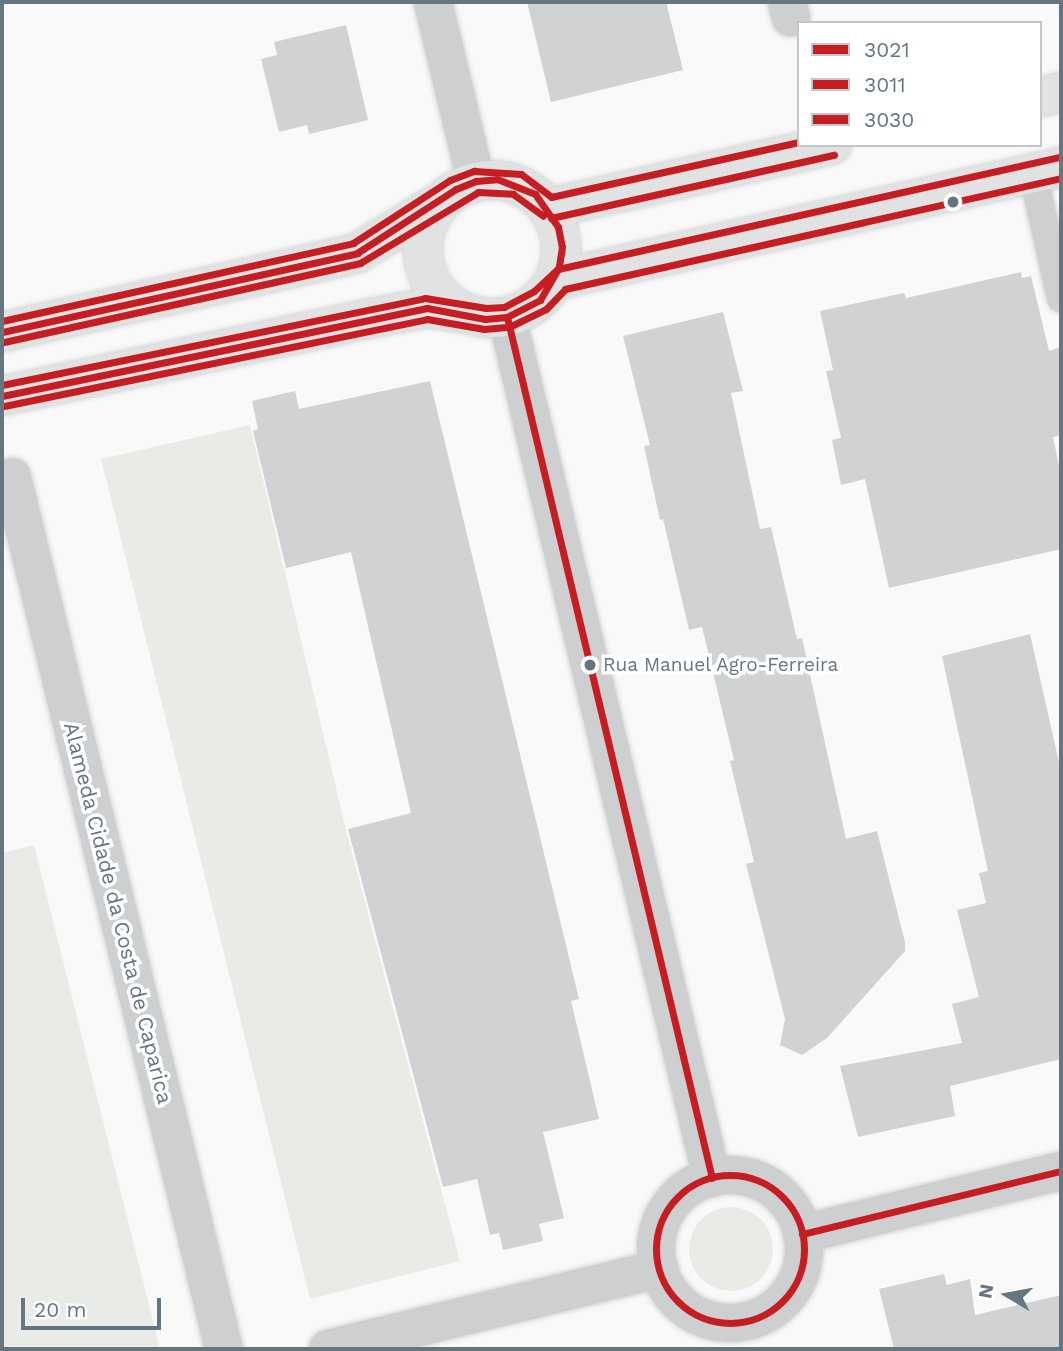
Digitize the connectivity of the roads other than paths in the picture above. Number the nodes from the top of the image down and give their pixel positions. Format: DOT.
graph roads {
  1 [pos="433,2"];
  2 [pos="1061,92"];
  3 [pos="1042,97"];
  4 [pos="823,147"];
  5 [pos="1047,170"];
  6 [pos="476,181"];
  7 [pos="439,203"];
  8 [pos="549,208"];
  9 [pos="551,286"];
  10 [pos="1061,298"];
  11 [pos="464,313"];
  12 [pos="507,317"];
  13 [pos="2,332"];
  14 [pos="2,396"];
  15 [pos="12,477"];
  16 [pos="1061,1171"];
  17 [pos="712,1178"];
  18 [pos="802,1234"];
  19 [pos="659,1269"];
  20 [pos="750,1336"];
  21 [pos="224,1349"];
  22 [pos="328,1349"];
  1 -- 6 [label="street"];
  2 -- 3 [label="main road"];
  4 -- 8 [label="main road"];
  5 -- 9 [label="main road"];
  5 -- 10 [label="street"];
  6 -- 7 [label="main road"];
  6 -- 8 [label="main road"];
  7 -- 11 [label="main road"];
  7 -- 13 [label="main road"];
  8 -- 9 [label="main road"];
  9 -- 12 [label="main road"];
  11 -- 12 [label="main road"];
  11 -- 14 [label="main road"];
  12 -- 17 [label="street"];
  15 -- 21 [label="street, Alameda Cidade da Costa de Caparica"];
  16 -- 18 [label="street"];
  17 -- 18 [label="street"];
  17 -- 19 [label="street"];
  18 -- 20 [label="street"];
  19 -- 20 [label="street"];
  19 -- 22 [label="street"];
}
